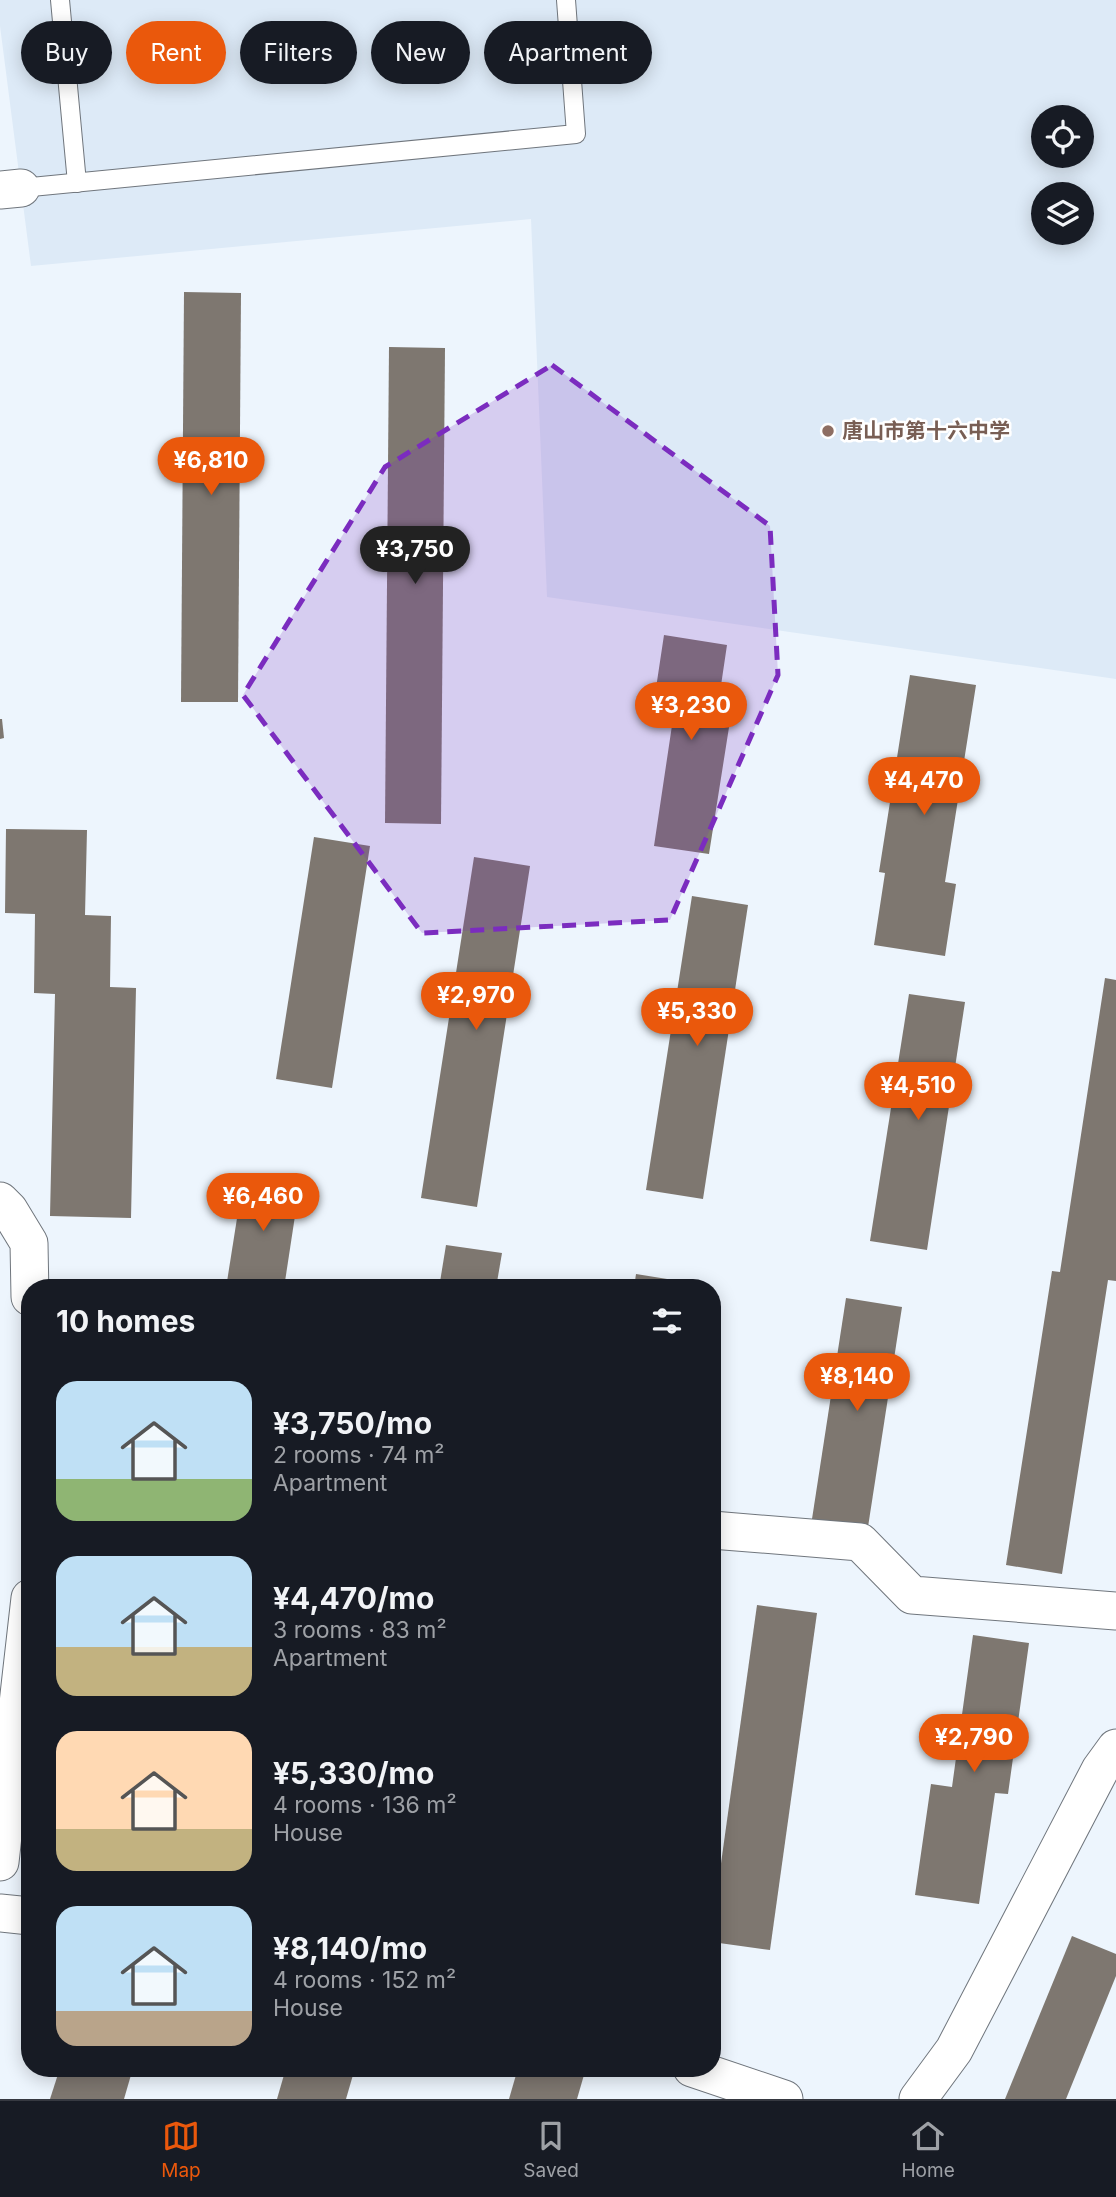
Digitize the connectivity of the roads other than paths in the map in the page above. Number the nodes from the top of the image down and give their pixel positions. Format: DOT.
graph roads {
  1 [pos="60,0"];
  2 [pos="566,0"];
  3 [pos="77,183"];
  4 [pos="10,189"];
  5 [pos="0,1201"];
  6 [pos="30,1279"];
  7 [pos="721,1531"];
  8 [pos="1116,1611"];
  9 [pos="21,1675"];
  10 [pos="1116,1748"];
  11 [pos="1,1845"];
  12 [pos="0,1913"];
  13 [pos="21,1915"];
  14 [pos="719,2077"];
  15 [pos="784,2099"];
  16 [pos="918,2099"];
  1 -- 3 [label="lane"];
  2 -- 3 [label="lane"];
  3 -- 4 [label="lane"];
  5 -- 6 [label="street"];
  7 -- 8 [label="street"];
  9 -- 11 [label="street"];
  10 -- 16 [label="street"];
  12 -- 13 [label="street"];
  14 -- 15 [label="street"];
}
